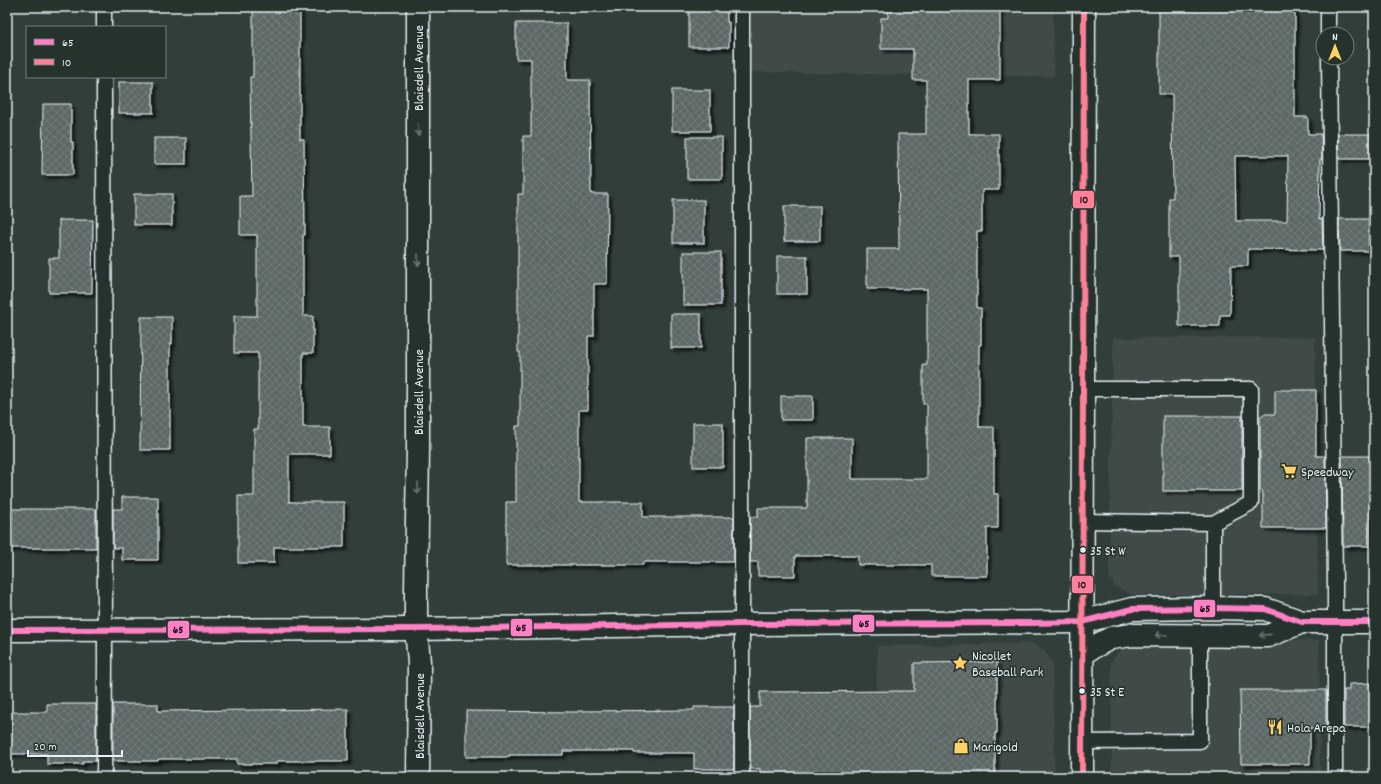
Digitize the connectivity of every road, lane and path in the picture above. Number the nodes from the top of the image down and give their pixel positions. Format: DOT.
graph roads {
  1 [pos="104,7"];
  2 [pos="418,7"];
  3 [pos="742,7"];
  4 [pos="1084,7"];
  5 [pos="1328,7"];
  6 [pos="104,26"];
  7 [pos="1328,26"];
  8 [pos="1329,66"];
  9 [pos="104,78"];
  10 [pos="1083,389"];
  11 [pos="1083,521"];
  12 [pos="1213,523"];
  13 [pos="1213,608"];
  14 [pos="1082,622"];
  15 [pos="1302,622"];
  16 [pos="1335,622"];
  17 [pos="1374,622"];
  18 [pos="742,624"];
  19 [pos="416,629"];
  20 [pos="7,630"];
  21 [pos="105,630"];
  22 [pos="1200,635"];
  23 [pos="1082,653"];
  24 [pos="1082,742"];
  25 [pos="104,777"];
  26 [pos="418,777"];
  27 [pos="742,777"];
  28 [pos="1082,777"];
  29 [pos="1335,777"];
  1 -- 6 [label="lane"];
  2 -- 19 [label="street, Blaisdell Avenue, one-way"];
  3 -- 18 [label="lane"];
  4 -- 10 [label="street"];
  5 -- 7 [label="lane"];
  8 -- 16 [label="lane"];
  9 -- 21 [label="lane"];
  10 -- 11 [label="street"];
  10 -- 12 [label="lane"];
  11 -- 12 [label="lane"];
  11 -- 14 [label="street"];
  12 -- 13 [label="lane"];
  13 -- 14 [label="street"];
  13 -- 15 [label="street"];
  14 -- 18 [label="street"];
  14 -- 23 [label="street"];
  15 -- 16 [label="street"];
  15 -- 22 [label="street, one-way"];
  16 -- 17 [label="street"];
  16 -- 29 [label="lane"];
  18 -- 19 [label="street"];
  18 -- 27 [label="lane"];
  19 -- 21 [label="street"];
  19 -- 26 [label="street, Blaisdell Avenue"];
  20 -- 21 [label="street"];
  21 -- 25 [label="lane"];
  22 -- 23 [label="street, one-way"];
  22 -- 24 [label="lane"];
  23 -- 24 [label="street"];
  24 -- 28 [label="street"];
}
